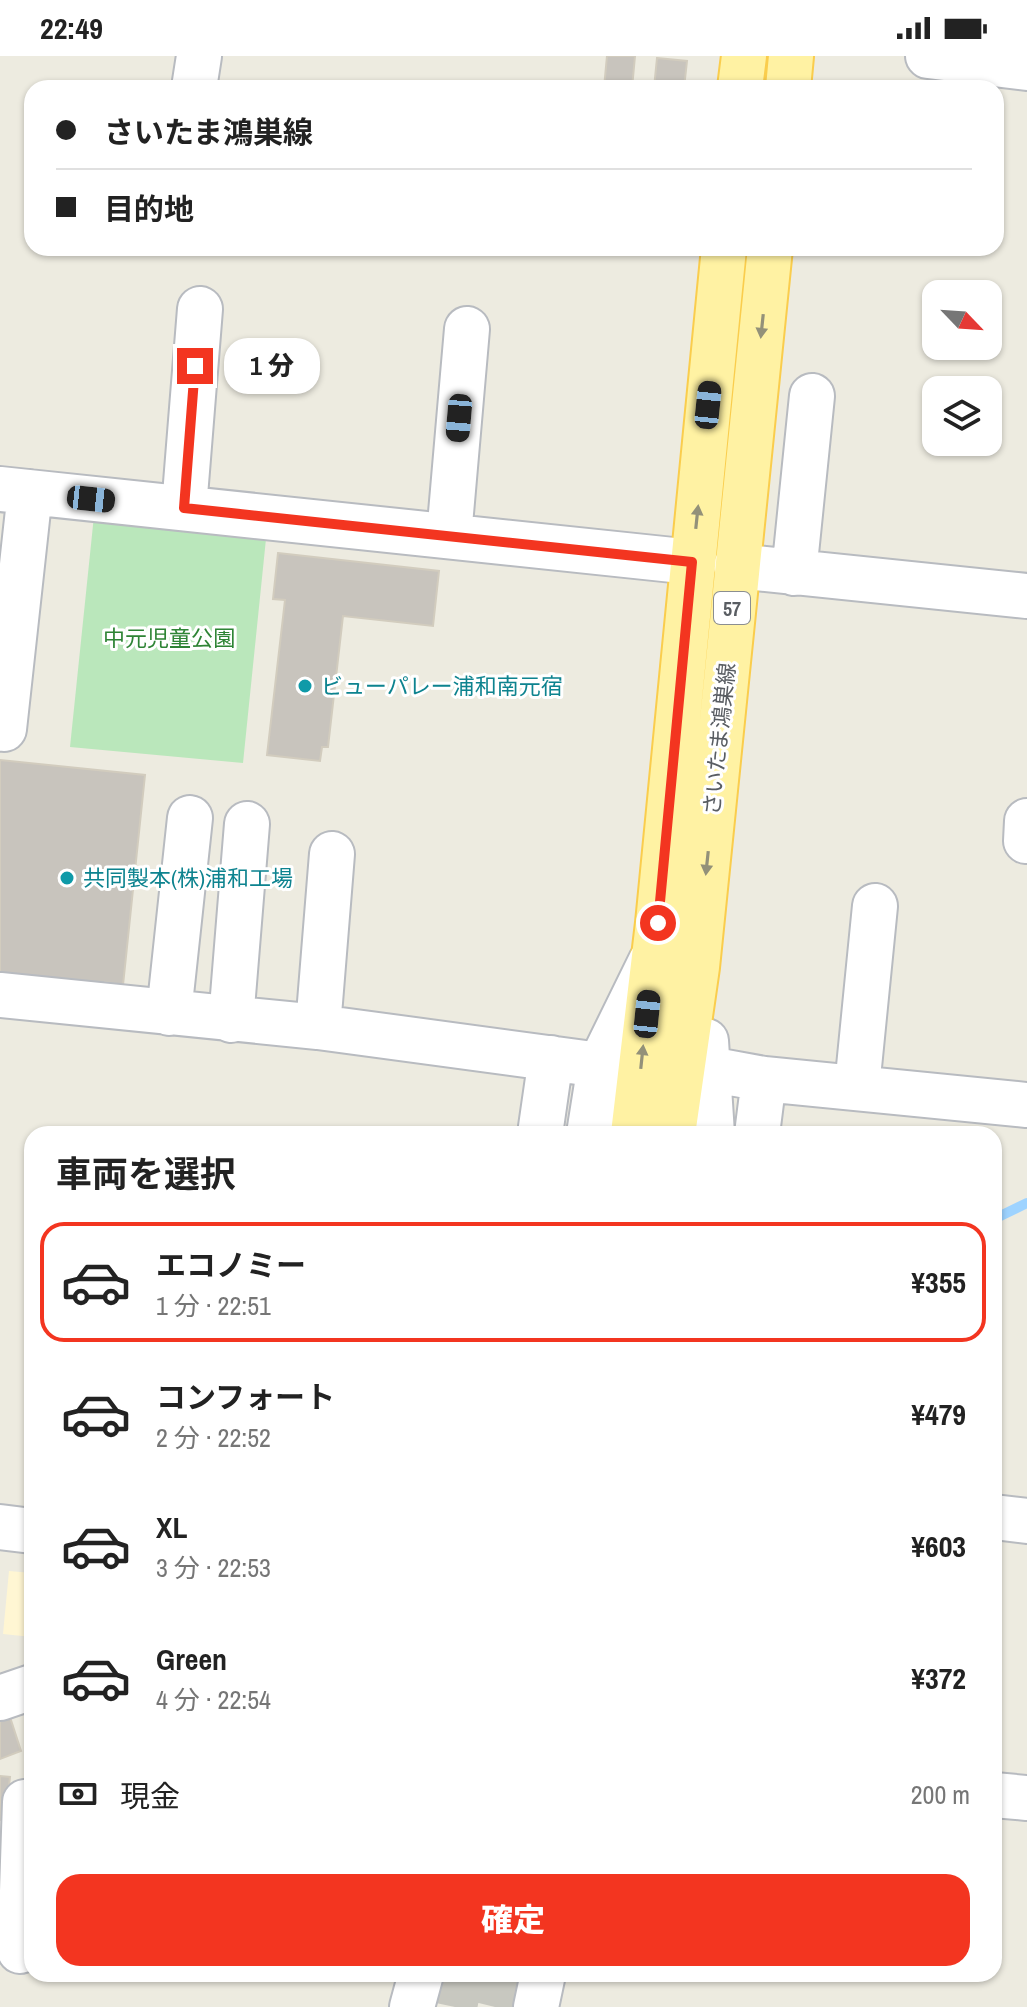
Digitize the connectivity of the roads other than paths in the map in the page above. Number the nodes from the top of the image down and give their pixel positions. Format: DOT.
graph roads {
  1 [pos="199,56"];
  2 [pos="744,56"];
  3 [pos="791,56"];
  4 [pos="928,56"];
  5 [pos="1027,68"];
  6 [pos="195,80"];
  7 [pos="741,80"];
  8 [pos="789,80"];
  9 [pos="723,256"];
  10 [pos="769,256"];
  11 [pos="200,309"];
  12 [pos="467,329"];
  13 [pos="812,396"];
  14 [pos="15,491"];
  15 [pos="184,508"];
  16 [pos="449,536"];
  17 [pos="692,562"];
  18 [pos="736,566"];
  19 [pos="794,573"];
  20 [pos="1027,596"];
  21 [pos="4,729"];
  22 [pos="190,818"];
  23 [pos="247,824"];
  24 [pos="332,854"];
  25 [pos="875,906"];
  26 [pos="653,957"];
  27 [pos="697,967"];
  28 [pos="0,995"];
  29 [pos="169,1013"];
  30 [pos="231,1020"];
  31 [pos="318,1027"];
  32 [pos="551,1058"];
  33 [pos="600,1065"];
  34 [pos="709,1069"];
  35 [pos="764,1079"];
  36 [pos="857,1087"];
  37 [pos="1027,1105"];
  38 [pos="541,1126"];
  39 [pos="590,1126"];
  40 [pos="634,1126"];
  41 [pos="674,1126"];
  42 [pos="712,1126"];
  43 [pos="758,1126"];
  44 [pos="1002,1518"];
  45 [pos="1027,1521"];
  46 [pos="0,1527"];
  47 [pos="24,1530"];
  48 [pos="24,1690"];
  49 [pos="0,1698"];
  50 [pos="1002,1796"];
  51 [pos="1027,1798"];
  52 [pos="24,1821"];
  53 [pos="17,1951"];
  54 [pos="419,1982"];
  55 [pos="541,1982"];
  56 [pos="412,2007"];
  57 [pos="536,2007"];
  1 -- 6 [label="street"];
  2 -- 7 [label="main road"];
  3 -- 8 [label="main road"];
  4 -- 5 [label="street"];
  17 -- 9 [label="main road, さいたま鴻巣線 / 57, one-way"];
  10 -- 18 [label="main road, さいたま鴻巣線 / 57, one-way"];
  11 -- 15 [label="street"];
  12 -- 16 [label="street"];
  13 -- 19 [label="street"];
  14 -- 15 [label="street"];
  14 -- 21 [label="street"];
  15 -- 16 [label="street"];
  16 -- 17 [label="street"];
  17 -- 26 [label="main road, さいたま鴻巣線 / 57"];
  18 -- 19 [label="street"];
  18 -- 27 [label="main road, さいたま鴻巣線 / 57, one-way"];
  19 -- 20 [label="street"];
  22 -- 29 [label="street"];
  23 -- 30 [label="street"];
  24 -- 31 [label="street"];
  25 -- 36 [label="street"];
  26 -- 33 [label="street"];
  40 -- 26 [label="main road, さいたま鴻巣線 / 57, one-way"];
  27 -- 34 [label="street"];
  27 -- 41 [label="main road, さいたま鴻巣線 / 57"];
  28 -- 29 [label="street"];
  29 -- 30 [label="street"];
  30 -- 31 [label="street"];
  31 -- 32 [label="street"];
  32 -- 33 [label="street"];
  32 -- 38 [label="street"];
  33 -- 39 [label="street"];
  34 -- 35 [label="street"];
  34 -- 42 [label="street"];
  35 -- 36 [label="street"];
  35 -- 43 [label="street"];
  36 -- 37 [label="street"];
  44 -- 45 [label="street"];
  46 -- 47 [label="street"];
  48 -- 49 [label="street"];
  50 -- 51 [label="street"];
  52 -- 53 [label="street"];
  54 -- 56 [label="street"];
  55 -- 57 [label="street"];
}
